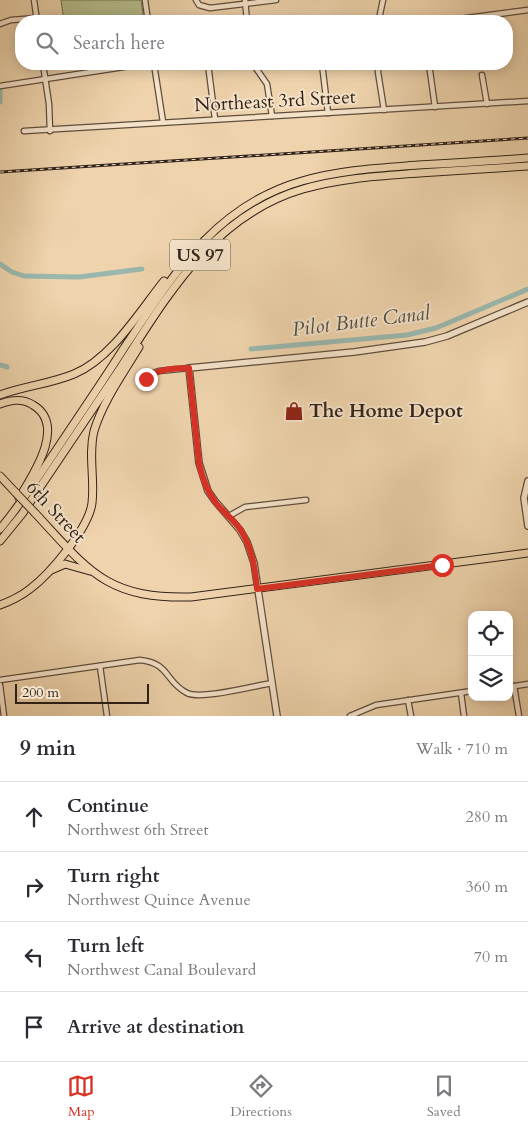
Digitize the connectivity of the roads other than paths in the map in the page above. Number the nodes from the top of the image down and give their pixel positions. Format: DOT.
graph roads {
  1 [pos="34,0"];
  2 [pos="145,0"];
  3 [pos="196,0"];
  4 [pos="276,0"];
  5 [pos="383,0"];
  6 [pos="245,2"];
  7 [pos="528,10"];
  8 [pos="36,15"];
  9 [pos="147,15"];
  10 [pos="246,15"];
  11 [pos="380,15"];
  12 [pos="490,15"];
  13 [pos="15,20"];
  14 [pos="0,24"];
  15 [pos="44,70"];
  16 [pos="104,70"];
  17 [pos="155,70"];
  18 [pos="209,70"];
  19 [pos="257,70"];
  20 [pos="323,70"];
  21 [pos="378,70"];
  22 [pos="430,70"];
  23 [pos="482,75"];
  24 [pos="45,79"];
  25 [pos="0,86"];
  26 [pos="528,101"];
  27 [pos="486,104"];
  28 [pos="435,107"];
  29 [pos="384,110"];
  30 [pos="328,113"];
  31 [pos="272,116"];
  32 [pos="215,120"];
  33 [pos="163,122"];
  34 [pos="50,130"];
  35 [pos="24,131"];
  36 [pos="528,158"];
  37 [pos="528,166"];
  38 [pos="186,259"];
  39 [pos="528,302"];
  40 [pos="162,306"];
  41 [pos="189,368"];
  42 [pos="144,381"];
  43 [pos="0,395"];
  44 [pos="0,404"];
  45 [pos="0,476"];
  46 [pos="528,481"];
  47 [pos="306,500"];
  48 [pos="229,516"];
  49 [pos="528,526"];
  50 [pos="0,528"];
  51 [pos="0,541"];
  52 [pos="68,549"];
  53 [pos="528,553"];
  54 [pos="90,571"];
  55 [pos="48,572"];
  56 [pos="257,589"];
  57 [pos="0,605"];
  58 [pos="100,666"];
  59 [pos="0,680"];
  60 [pos="272,683"];
  61 [pos="528,684"];
  62 [pos="0,685"];
  63 [pos="513,687"];
  64 [pos="513,691"];
  65 [pos="468,692"];
  66 [pos="460,693"];
  67 [pos="408,700"];
  68 [pos="4,716"];
  69 [pos="107,716"];
  70 [pos="277,716"];
  71 [pos="350,716"];
  72 [pos="411,716"];
  73 [pos="464,716"];
  74 [pos="519,716"];
  1 -- 8 [label="street"];
  2 -- 9 [label="street"];
  3 -- 6 [label="street"];
  4 -- 6 [label="street"];
  5 -- 11 [label="street"];
  6 -- 10 [label="street"];
  7 -- 12 [label="street"];
  13 -- 14 [label="street"];
  15 -- 24 [label="street"];
  16 -- 24 [label="street"];
  17 -- 33 [label="street"];
  18 -- 32 [label="street"];
  19 -- 31 [label="street"];
  20 -- 30 [label="street"];
  21 -- 29 [label="street"];
  22 -- 28 [label="street"];
  23 -- 27 [label="street"];
  24 -- 25 [label="street"];
  24 -- 34 [label="street"];
  26 -- 27 [label="street, Northeast 3rd Street"];
  27 -- 28 [label="street, Northeast 3rd Street"];
  28 -- 29 [label="street, Northeast 3rd Street"];
  29 -- 30 [label="street, Northeast 3rd Street"];
  30 -- 31 [label="street, Northeast 3rd Street"];
  31 -- 32 [label="street, Northeast 3rd Street"];
  32 -- 33 [label="street, Northeast 3rd Street"];
  33 -- 34 [label="street, Northeast 3rd Street"];
  34 -- 35 [label="street, Northeast 3rd Street"];
  36 -- 38 [label="main road, US 97"];
  37 -- 40 [label="main road, US 97"];
  38 -- 43 [label="main road"];
  38 -- 50 [label="main road, US 97"];
  39 -- 41 [label="street"];
  40 -- 51 [label="main road, US 97"];
  40 -- 52 [label="main road"];
  41 -- 42 [label="street"];
  41 -- 48 [label="street"];
  44 -- 50 [label="main road"];
  45 -- 52 [label="main road, 6th Street, bridge"];
  46 -- 49 [label="street"];
  47 -- 48 [label="street"];
  48 -- 56 [label="street"];
  52 -- 54 [label="main road, 6th Street"];
  52 -- 55 [label="main road"];
  53 -- 56 [label="main road"];
  54 -- 55 [label="main road"];
  54 -- 56 [label="main road"];
  55 -- 57 [label="main road"];
  56 -- 60 [label="street"];
  58 -- 59 [label="street"];
  58 -- 60 [label="street"];
  58 -- 69 [label="street"];
  60 -- 70 [label="street"];
  61 -- 63 [label="street"];
  62 -- 68 [label="street"];
  64 -- 74 [label="street"];
  65 -- 66 [label="street"];
  66 -- 67 [label="street"];
  66 -- 73 [label="street"];
  67 -- 71 [label="street"];
  67 -- 72 [label="street"];
}
